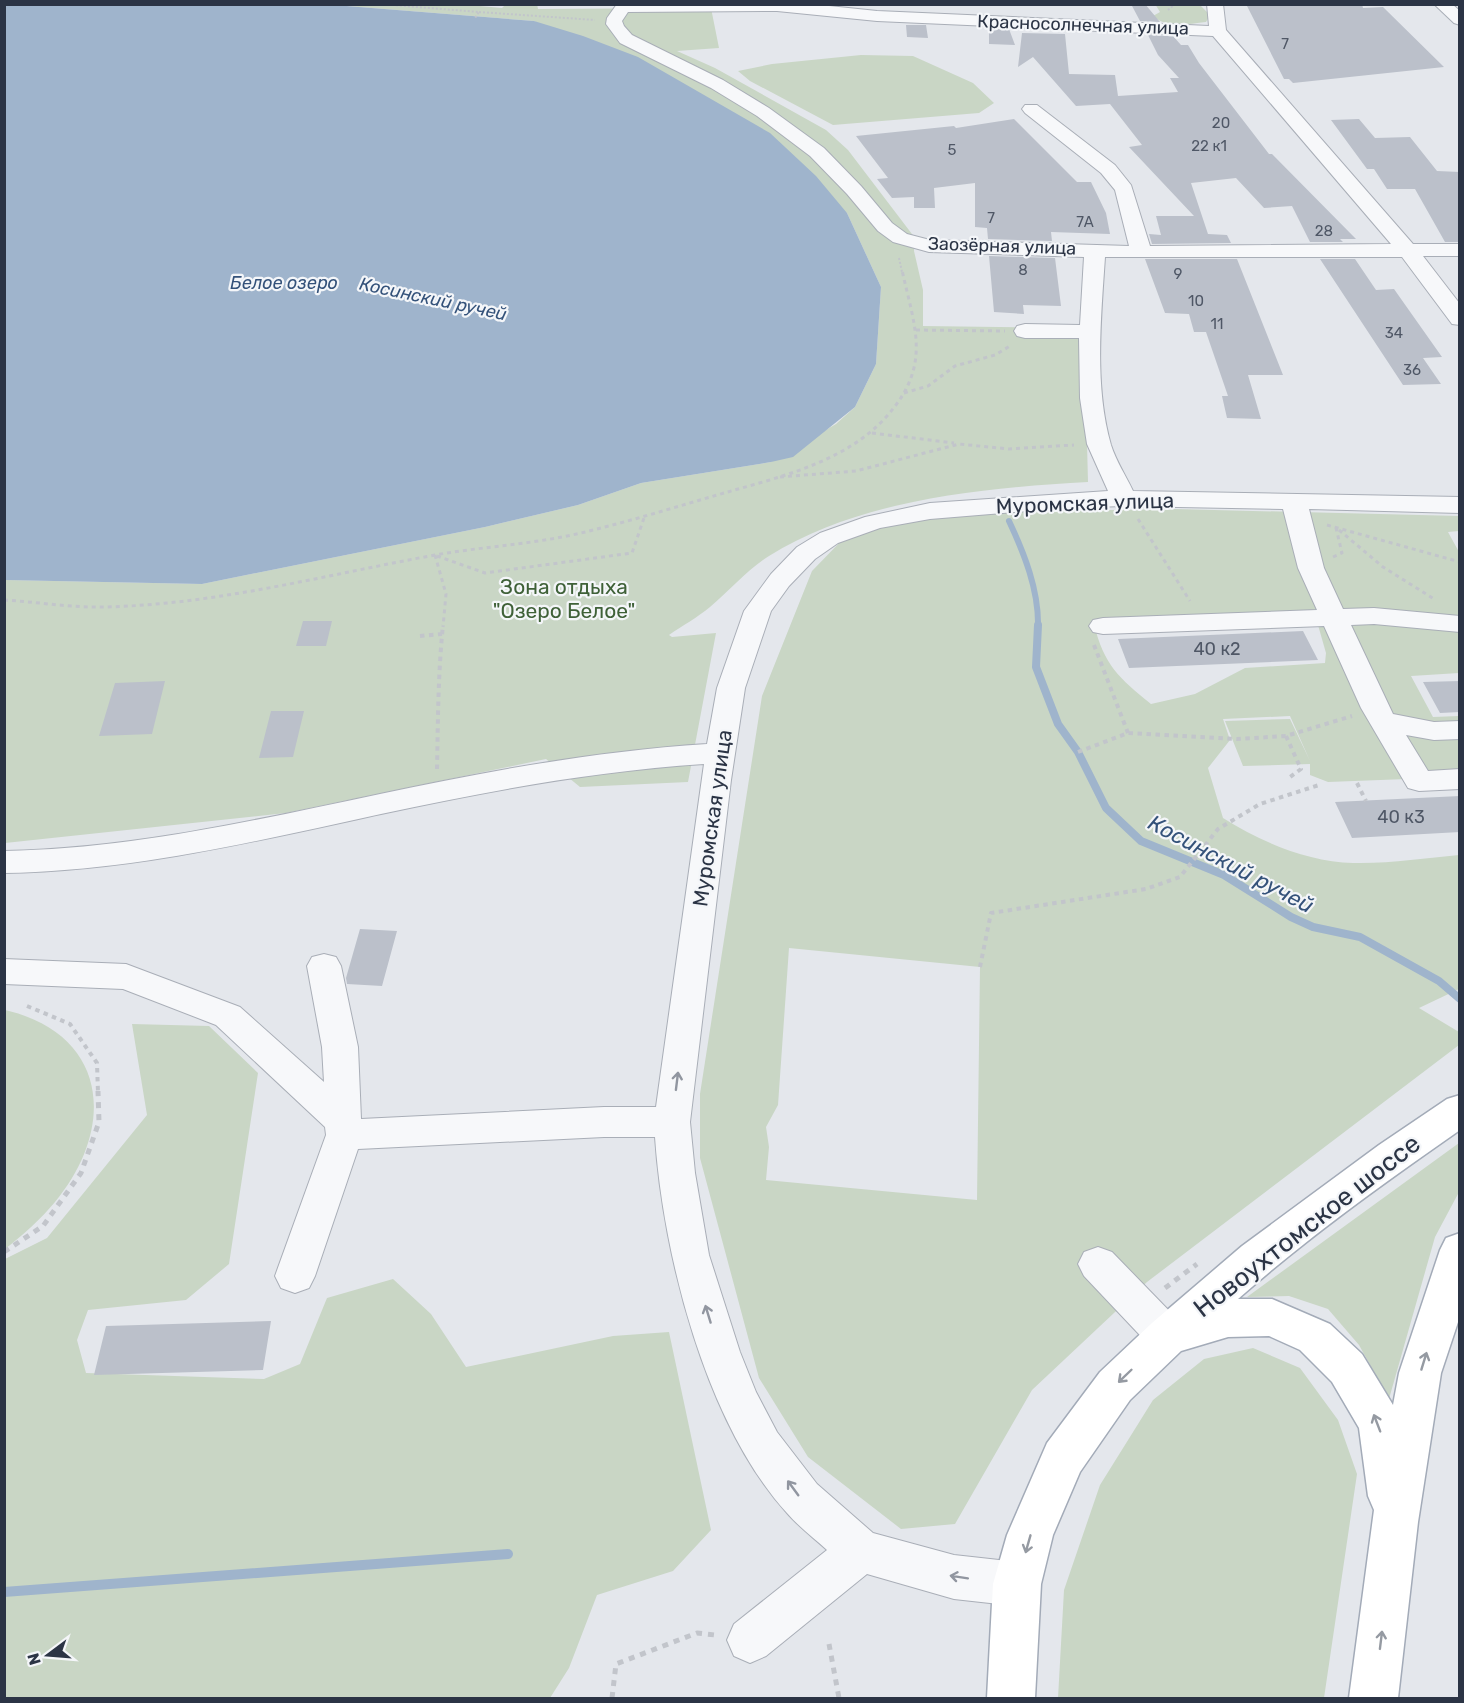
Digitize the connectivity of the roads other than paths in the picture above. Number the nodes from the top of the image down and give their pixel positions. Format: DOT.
graph roads {
  1 [pos="1215,4"];
  2 [pos="1442,4"];
  3 [pos="621,11"];
  4 [pos="1460,20"];
  5 [pos="1218,31"];
  6 [pos="1032,109"];
  7 [pos="1095,250"];
  8 [pos="1460,250"];
  9 [pos="1408,251"];
  10 [pos="1141,252"];
  11 [pos="1460,319"];
  12 [pos="1091,332"];
  13 [pos="1020,336"];
  14 [pos="1124,498"];
  15 [pos="1460,506"];
  16 [pos="1296,510"];
  17 [pos="1334,618"];
  18 [pos="1460,624"];
  19 [pos="1103,626"];
  20 [pos="1379,715"];
  21 [pos="1460,730"];
  22 [pos="720,753"];
  23 [pos="1460,779"];
  24 [pos="4,862"];
  25 [pos="324,966"];
  26 [pos="4,970"];
  27 [pos="1460,1110"];
  28 [pos="672,1122"];
  29 [pos="343,1128"];
  30 [pos="1460,1250"];
  31 [pos="1098,1264"];
  32 [pos="295,1276"];
  33 [pos="1167,1336"];
  34 [pos="1395,1522"];
  35 [pos="861,1551"];
  36 [pos="1017,1584"];
  37 [pos="750,1640"];
  38 [pos="1011,1698"];
  39 [pos="1374,1698"];
  1 -- 5 [label="street, Красносолнечная улица"];
  2 -- 4 [label="street"];
  3 -- 5 [label="street, Красносолнечная улица"];
  3 -- 7 [label="street, Заозёрная улица"];
  5 -- 9 [label="street, Красносолнечная улица"];
  6 -- 10 [label="street"];
  7 -- 10 [label="street, Заозёрная улица"];
  7 -- 12 [label="street"];
  8 -- 9 [label="street, Заозёрная улица"];
  9 -- 10 [label="street, Заозёрная улица"];
  9 -- 11 [label="street, Красносолнечная улица"];
  12 -- 13 [label="street"];
  12 -- 14 [label="street"];
  14 -- 16 [label="street, Муромская улица"];
  14 -- 22 [label="street, Муромская улица"];
  15 -- 16 [label="street, Муромская улица"];
  16 -- 17 [label="street"];
  17 -- 18 [label="street"];
  17 -- 19 [label="street"];
  17 -- 20 [label="street"];
  20 -- 21 [label="street"];
  20 -- 23 [label="street"];
  22 -- 24 [label="street"];
  28 -- 22 [label="street, Муромская улица, one-way"];
  25 -- 29 [label="street"];
  26 -- 29 [label="street"];
  27 -- 33 [label="main road, Новоухтомское шоссе"];
  28 -- 29 [label="street"];
  35 -- 28 [label="street, Муромская улица, one-way"];
  29 -- 32 [label="street"];
  34 -- 30 [label="main road, one-way"];
  31 -- 33 [label="street"];
  34 -- 33 [label="main road, one-way"];
  33 -- 36 [label="main road, Новоухтомское шоссе, one-way"];
  39 -- 34 [label="main road, one-way"];
  36 -- 35 [label="street, Муромская улица, one-way"];
  35 -- 37 [label="street"];
  36 -- 38 [label="main road, Новоухтомское шоссе"];
}
